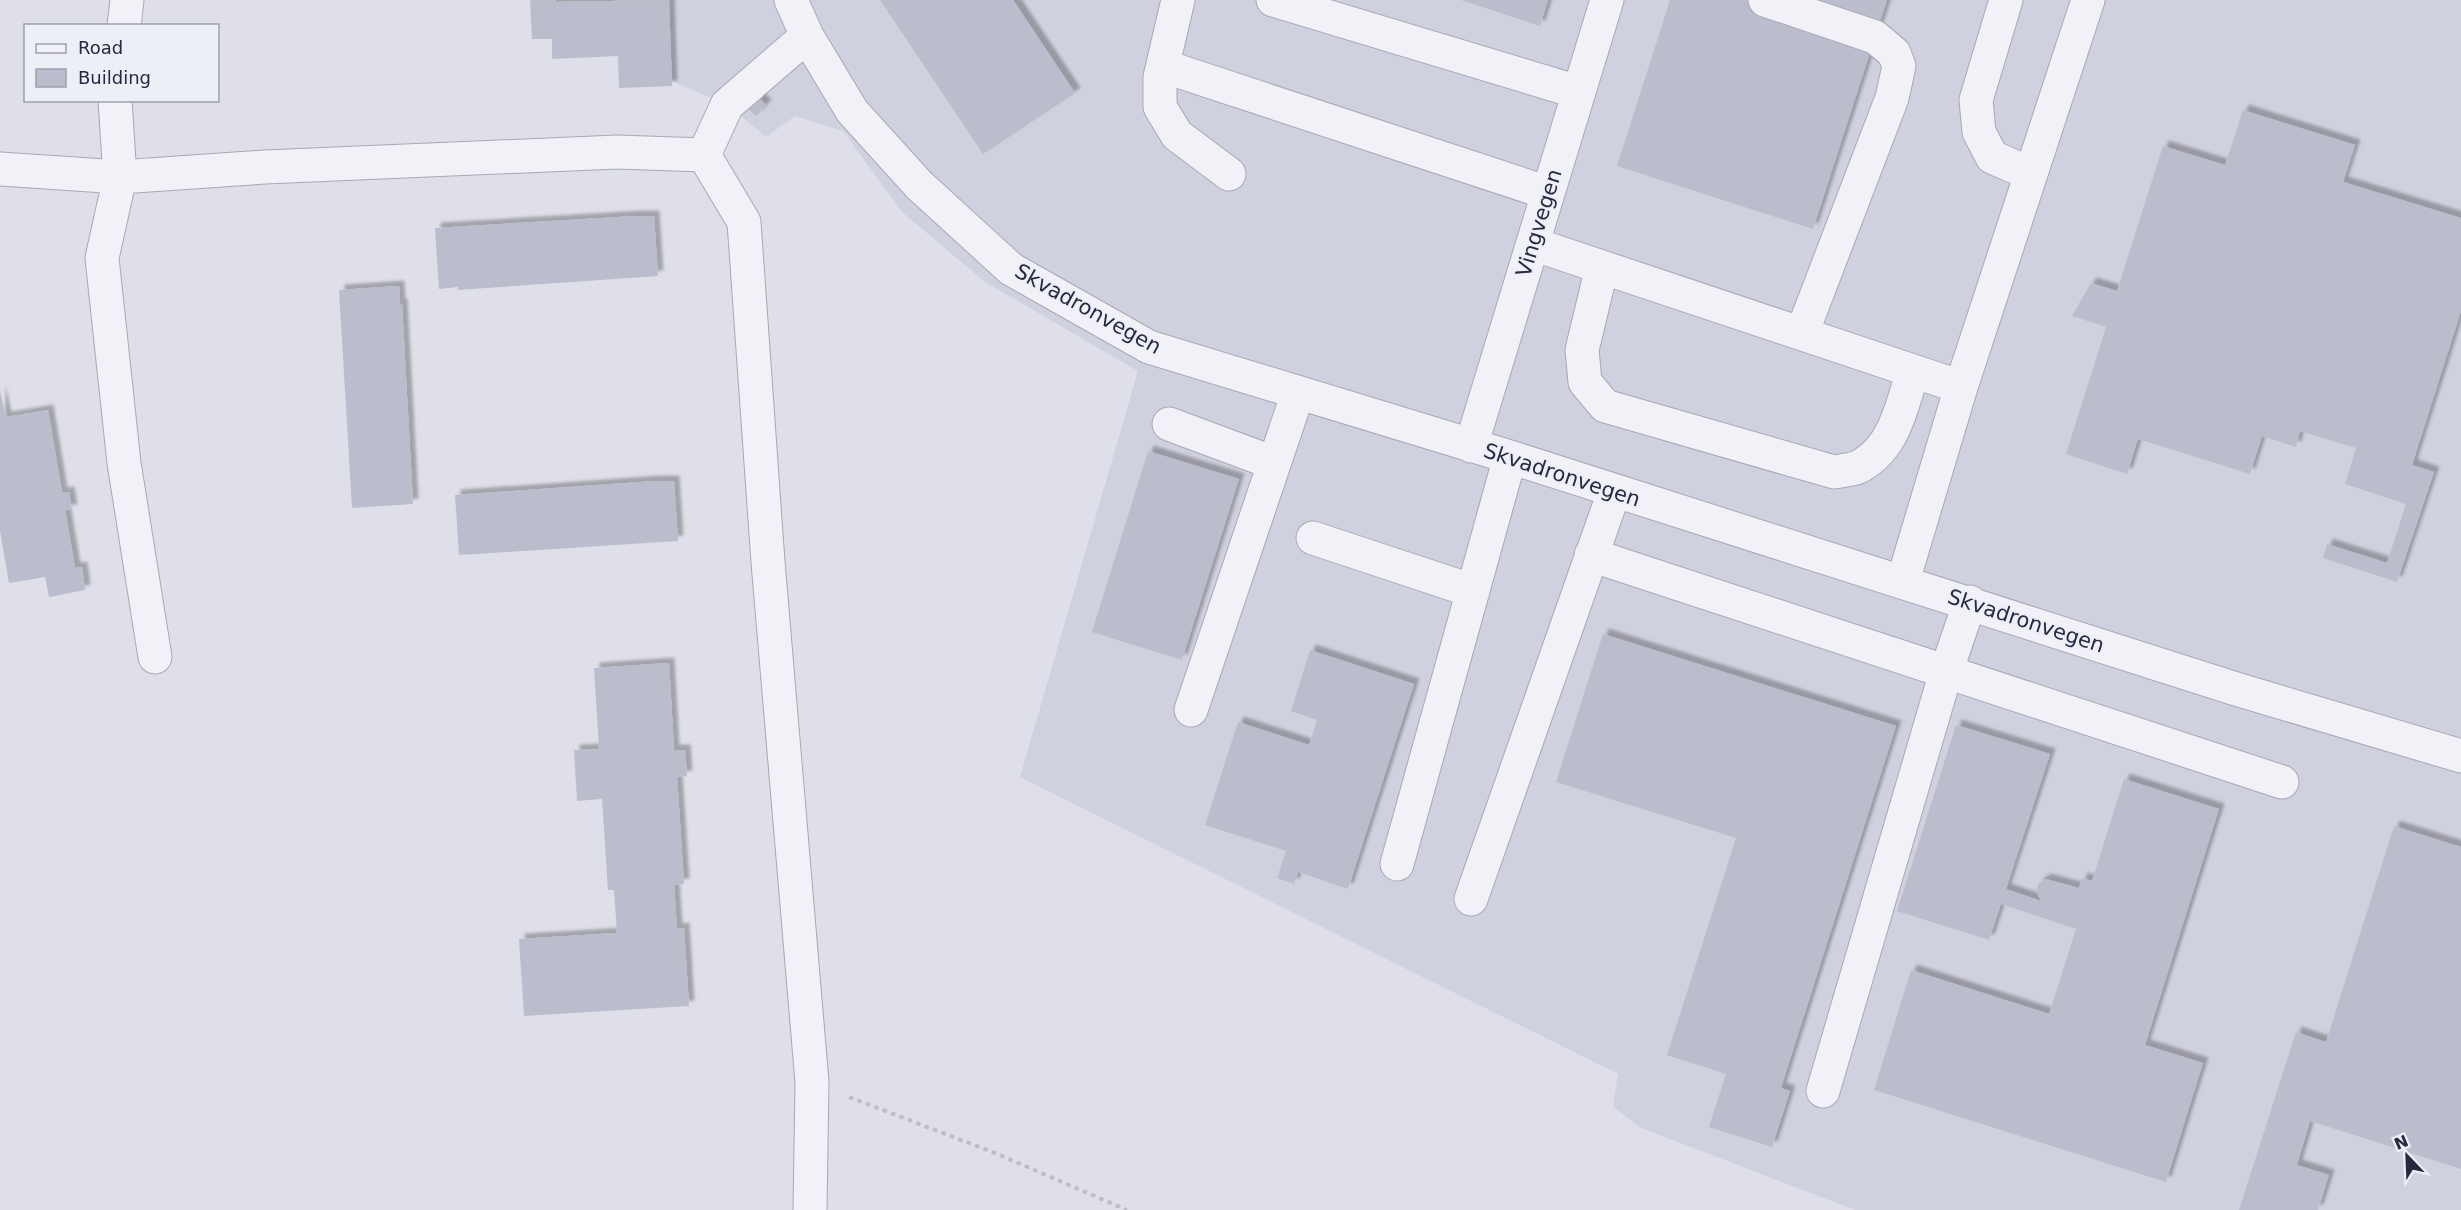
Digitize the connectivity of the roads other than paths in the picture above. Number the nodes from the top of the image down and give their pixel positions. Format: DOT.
graph roads {
  1 [pos="127,0"];
  2 [pos="791,0"];
  3 [pos="1178,0"];
  4 [pos="1273,0"];
  5 [pos="1607,0"];
  6 [pos="1765,0"];
  7 [pos="2006,0"];
  8 [pos="2088,0"];
  9 [pos="124,24"];
  10 [pos="807,36"];
  11 [pos="1163,66"];
  12 [pos="1578,92"];
  13 [pos="116,102"];
  14 [pos="704,154"];
  15 [pos="0,169"];
  16 [pos="1228,174"];
  17 [pos="2031,174"];
  18 [pos="120,177"];
  19 [pos="1548,193"];
  20 [pos="1533,244"];
  21 [pos="1602,267"];
  22 [pos="1802,333"];
  23 [pos="1913,371"];
  24 [pos="1961,387"];
  25 [pos="1298,393"];
  26 [pos="1168,424"];
  27 [pos="1471,446"];
  28 [pos="1510,457"];
  29 [pos="1274,463"];
  30 [pos="1614,492"];
  31 [pos="1313,538"];
  32 [pos="1591,555"];
  33 [pos="1903,581"];
  34 [pos="1473,591"];
  35 [pos="1970,602"];
  36 [pos="155,657"];
  37 [pos="1946,672"];
  38 [pos="1191,710"];
  39 [pos="2461,756"];
  40 [pos="2282,782"];
  41 [pos="1397,864"];
  42 [pos="1471,899"];
  43 [pos="1823,1092"];
  44 [pos="810,1210"];
  1 -- 9 [label="street"];
  2 -- 10 [label="street, Skvadronvegen"];
  3 -- 11 [label="street"];
  4 -- 12 [label="street"];
  5 -- 12 [label="street, Vingvegen"];
  6 -- 22 [label="street"];
  7 -- 17 [label="street"];
  8 -- 17 [label="street"];
  10 -- 14 [label="street"];
  10 -- 25 [label="street, Skvadronvegen"];
  11 -- 16 [label="street"];
  11 -- 19 [label="street"];
  12 -- 19 [label="street, Vingvegen"];
  13 -- 18 [label="street"];
  14 -- 18 [label="street"];
  14 -- 44 [label="street"];
  15 -- 18 [label="street"];
  17 -- 24 [label="street"];
  18 -- 36 [label="street"];
  19 -- 20 [label="street, Vingvegen"];
  20 -- 21 [label="street"];
  20 -- 27 [label="street, Vingvegen"];
  21 -- 22 [label="street"];
  21 -- 23 [label="street"];
  22 -- 23 [label="street"];
  23 -- 24 [label="street"];
  24 -- 33 [label="street"];
  25 -- 27 [label="street, Skvadronvegen"];
  25 -- 29 [label="street"];
  26 -- 29 [label="street"];
  27 -- 28 [label="street, Skvadronvegen"];
  28 -- 30 [label="street, Skvadronvegen"];
  28 -- 34 [label="street"];
  29 -- 38 [label="street"];
  30 -- 32 [label="street"];
  30 -- 33 [label="street, Skvadronvegen"];
  31 -- 34 [label="street"];
  32 -- 37 [label="street"];
  32 -- 42 [label="street"];
  33 -- 35 [label="street, Skvadronvegen"];
  34 -- 41 [label="street"];
  35 -- 37 [label="street"];
  35 -- 39 [label="street, Skvadronvegen"];
  37 -- 40 [label="street"];
  37 -- 43 [label="street"];
}
